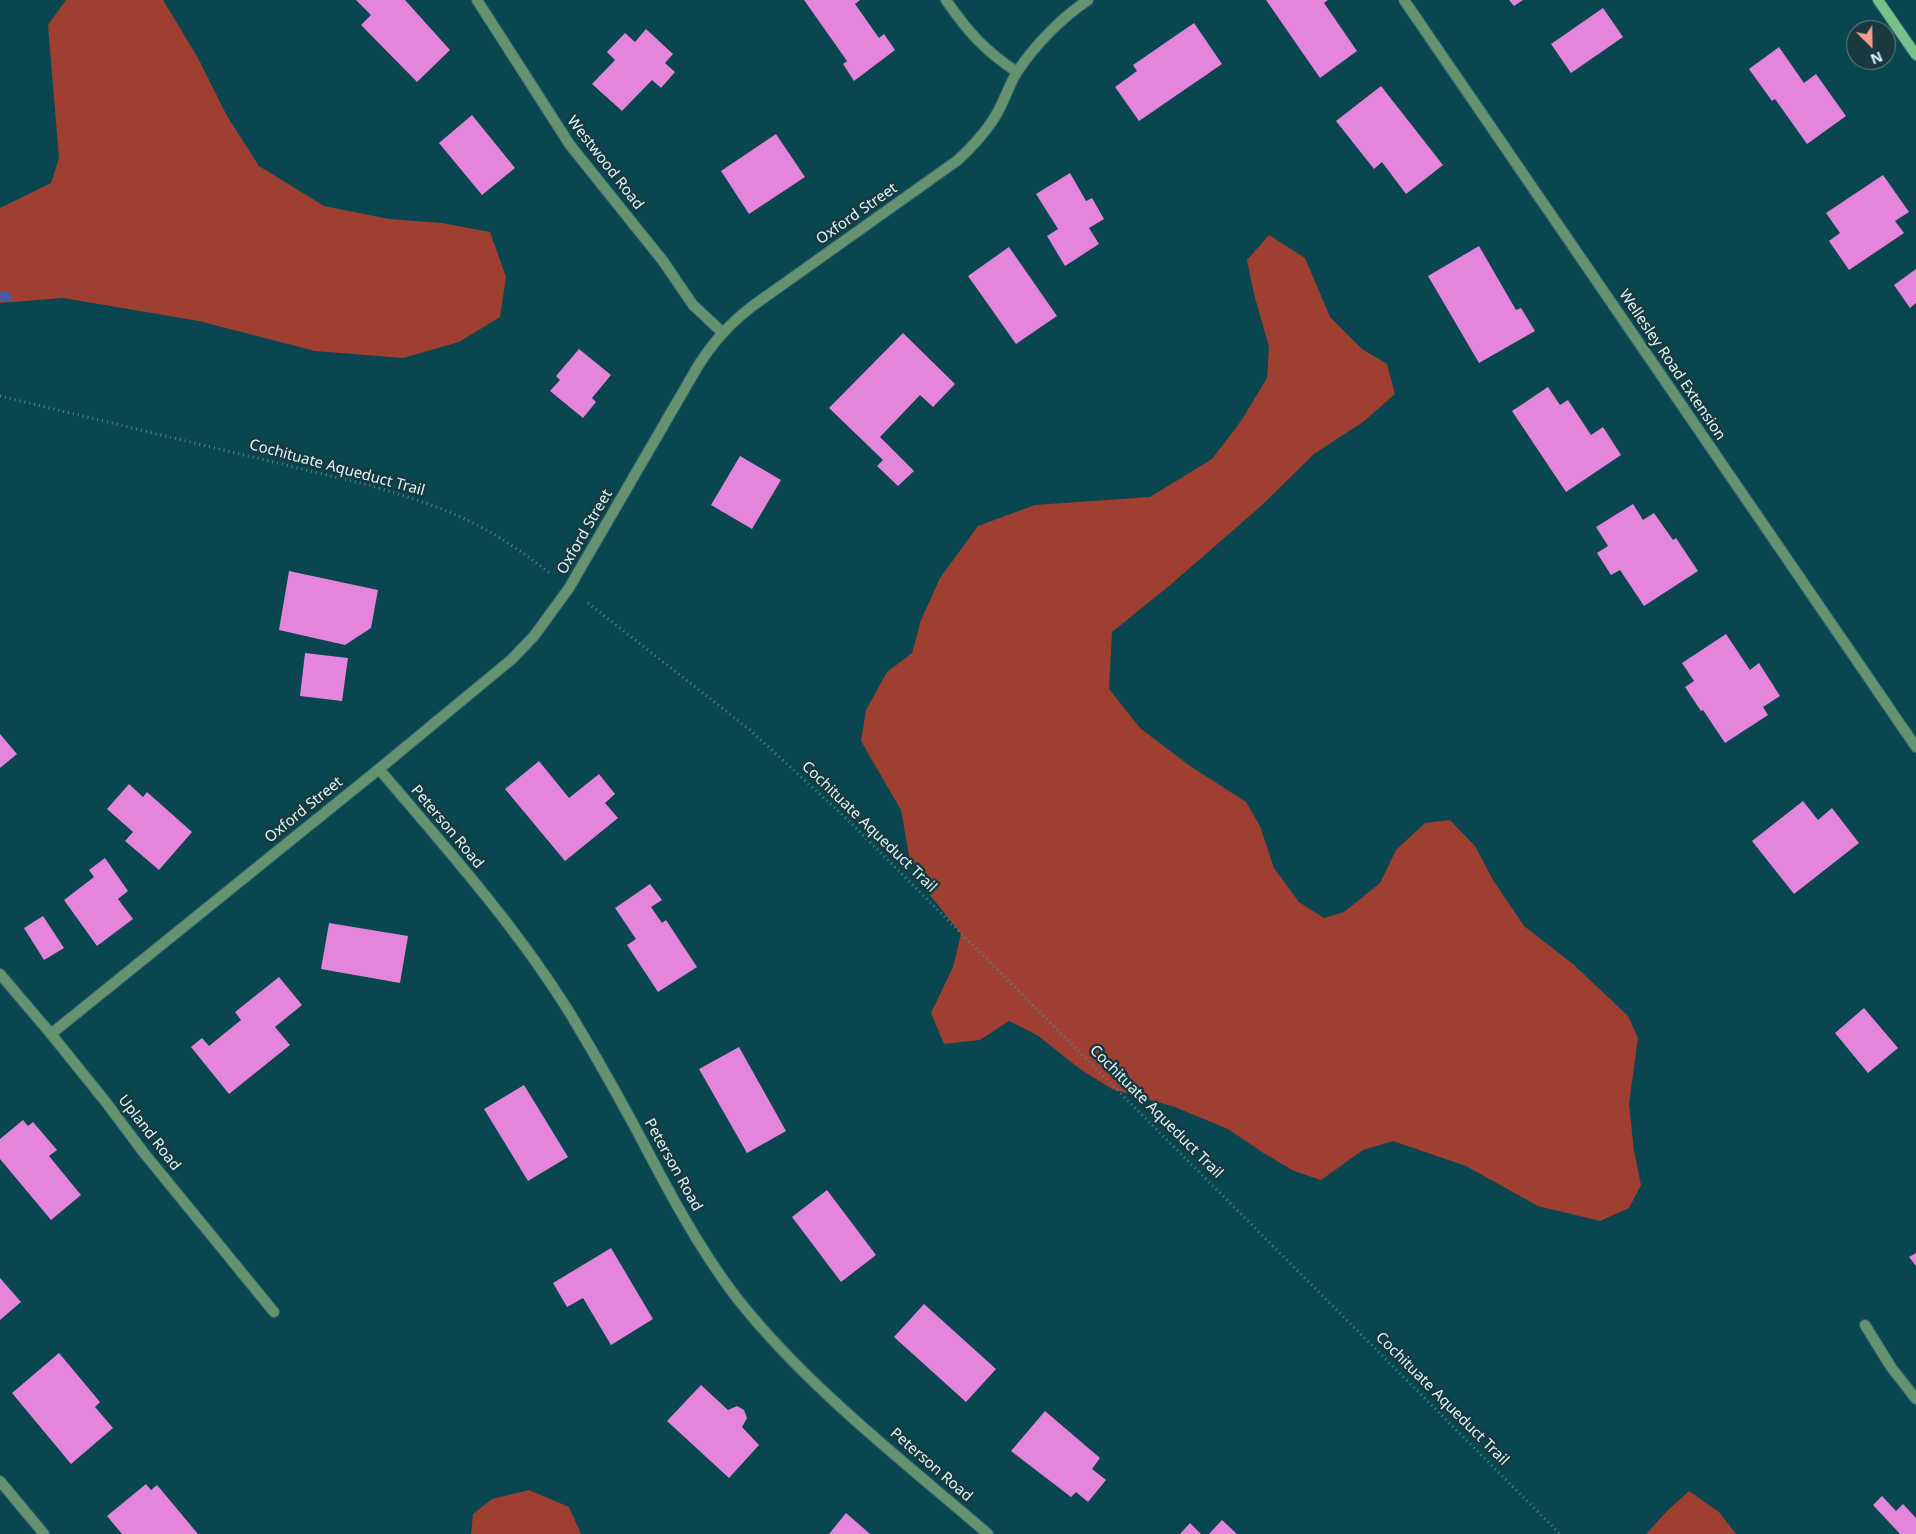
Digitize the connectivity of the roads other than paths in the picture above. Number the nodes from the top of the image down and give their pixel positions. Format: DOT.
graph roads {
  1 [pos="477,0"];
  2 [pos="946,0"];
  3 [pos="1088,0"];
  4 [pos="1404,0"];
  5 [pos="1878,0"];
  6 [pos="1916,55"];
  7 [pos="1017,72"];
  8 [pos="723,333"];
  9 [pos="1916,747"];
  10 [pos="379,769"];
  11 [pos="0,974"];
  12 [pos="51,1034"];
  13 [pos="274,1312"];
  14 [pos="1865,1326"];
  15 [pos="1916,1399"];
  16 [pos="0,1480"];
  17 [pos="44,1534"];
  18 [pos="988,1534"];
  1 -- 8 [label="street, Westwood Road"];
  2 -- 7 [label="street"];
  3 -- 7 [label="street, Oxford Street"];
  4 -- 9 [label="street, Wellesley Road Extension"];
  5 -- 6 [label="main road"];
  7 -- 8 [label="street, Oxford Street"];
  8 -- 10 [label="street, Oxford Street"];
  10 -- 12 [label="street, Oxford Street"];
  10 -- 18 [label="street, Peterson Road"];
  11 -- 12 [label="street, Upland Road"];
  12 -- 13 [label="street, Upland Road"];
  14 -- 15 [label="street"];
  16 -- 17 [label="street"];
}
